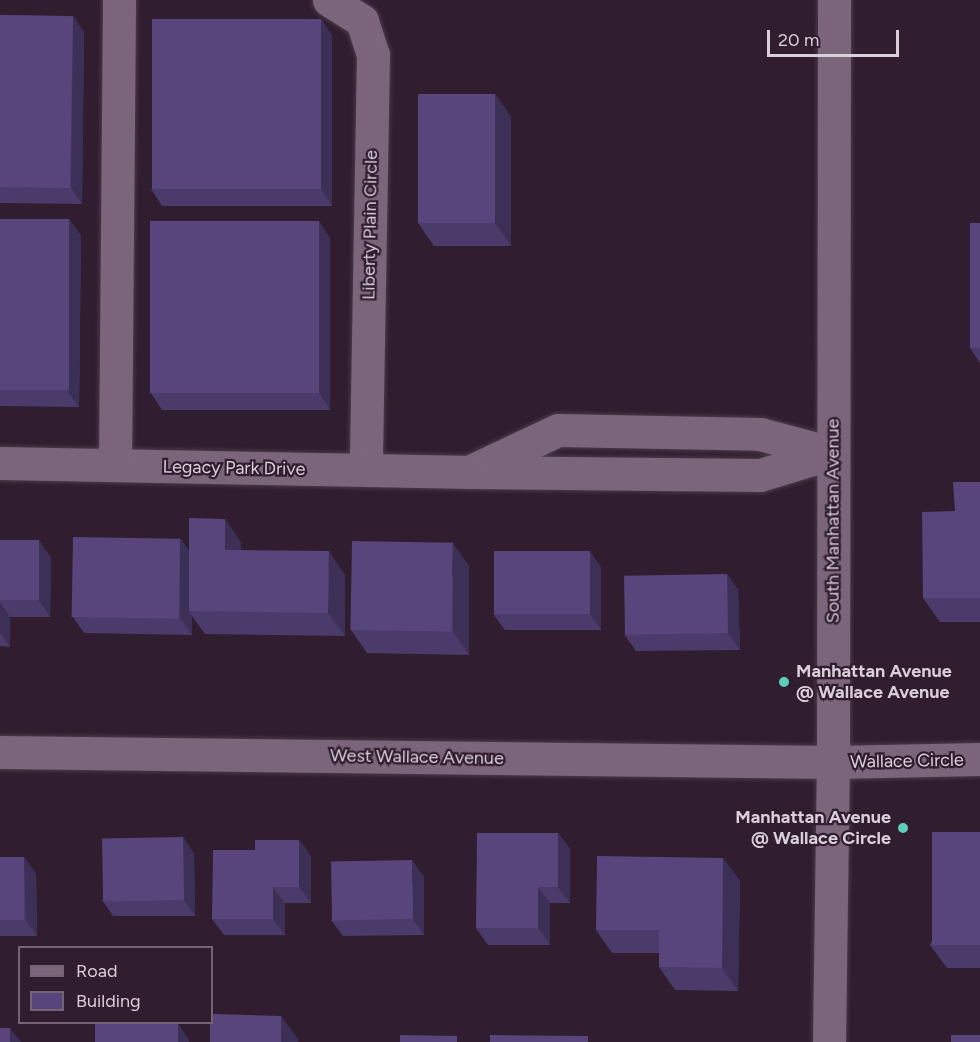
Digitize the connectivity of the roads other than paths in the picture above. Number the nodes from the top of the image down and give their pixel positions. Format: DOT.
graph roads {
  1 [pos="119,0"];
  2 [pos="329,0"];
  3 [pos="834,0"];
  4 [pos="620,431"];
  5 [pos="832,453"];
  6 [pos="0,463"];
  7 [pos="116,465"];
  8 [pos="366,470"];
  9 [pos="469,472"];
  10 [pos="620,475"];
  11 [pos="0,752"];
  12 [pos="980,759"];
  13 [pos="833,762"];
  14 [pos="829,1042"];
  1 -- 7 [label="street"];
  2 -- 8 [label="street, Liberty Plain Circle"];
  3 -- 5 [label="street, South Manhattan Avenue"];
  4 -- 5 [label="street, Legacy Park Drive"];
  4 -- 9 [label="street, Legacy Park Drive"];
  4 -- 10 [label="street"];
  5 -- 10 [label="street, Legacy Park Drive"];
  5 -- 13 [label="street, South Manhattan Avenue"];
  6 -- 7 [label="street, Legacy Park Drive"];
  7 -- 8 [label="street, Legacy Park Drive"];
  8 -- 9 [label="street, Legacy Park Drive"];
  9 -- 10 [label="street, Legacy Park Drive"];
  11 -- 13 [label="street, West Wallace Avenue"];
  12 -- 13 [label="street, Wallace Circle"];
  13 -- 14 [label="street, South Manhattan Avenue"];
}
